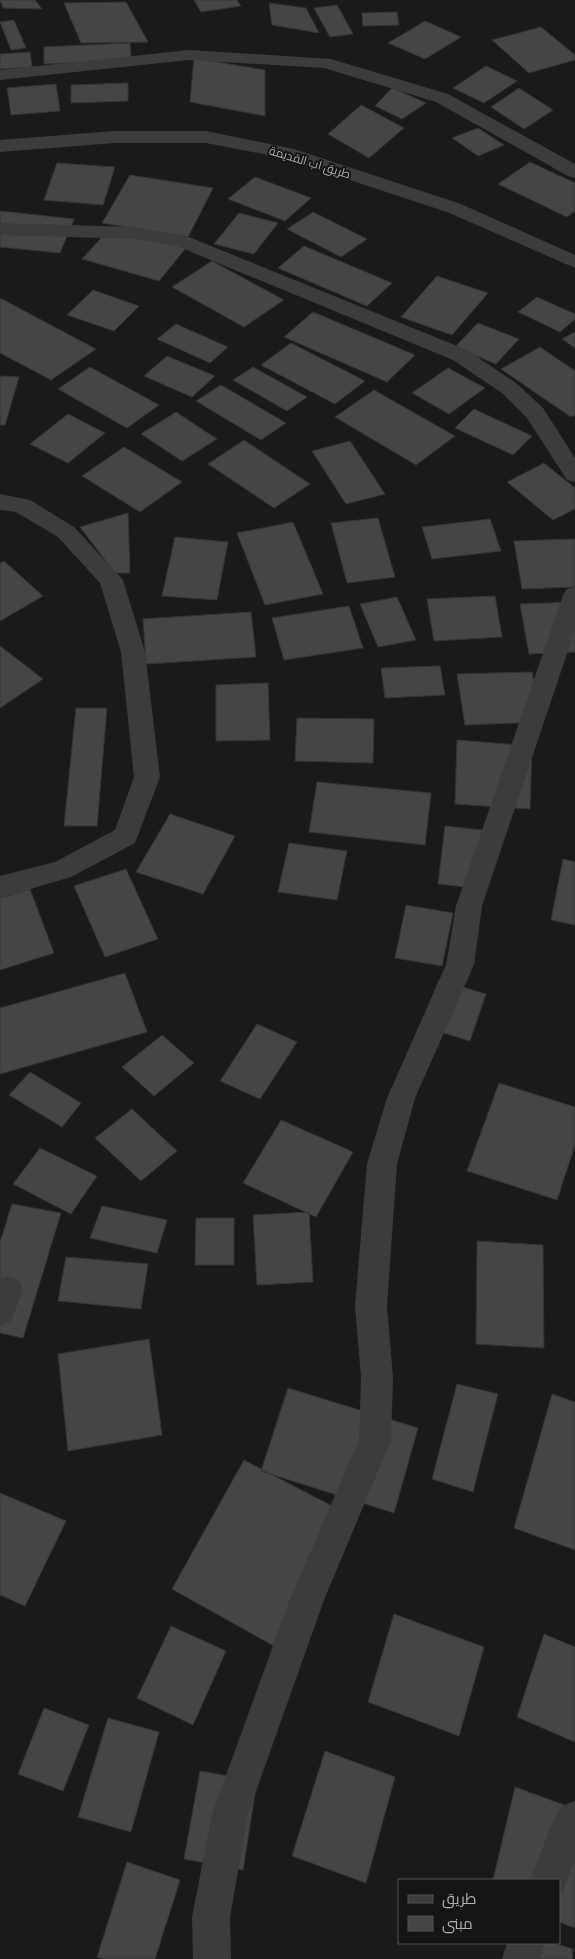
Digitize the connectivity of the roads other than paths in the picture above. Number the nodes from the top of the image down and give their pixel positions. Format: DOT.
graph roads {
  1 [pos="0,75"];
  2 [pos="0,146"];
  3 [pos="575,172"];
  4 [pos="0,229"];
  5 [pos="575,262"];
  6 [pos="575,475"];
  7 [pos="0,502"];
  8 [pos="575,595"];
  9 [pos="0,887"];
  10 [pos="575,1819"];
  11 [pos="549,1879"];
  12 [pos="526,1944"];
  13 [pos="212,1959"];
  14 [pos="521,1959"];
  1 -- 3 [label="street"];
  2 -- 5 [label="street, طريق اب القديمة"];
  4 -- 6 [label="street"];
  7 -- 9 [label="street"];
  8 -- 13 [label="street"];
  10 -- 11 [label="street"];
  12 -- 14 [label="street"];
}
